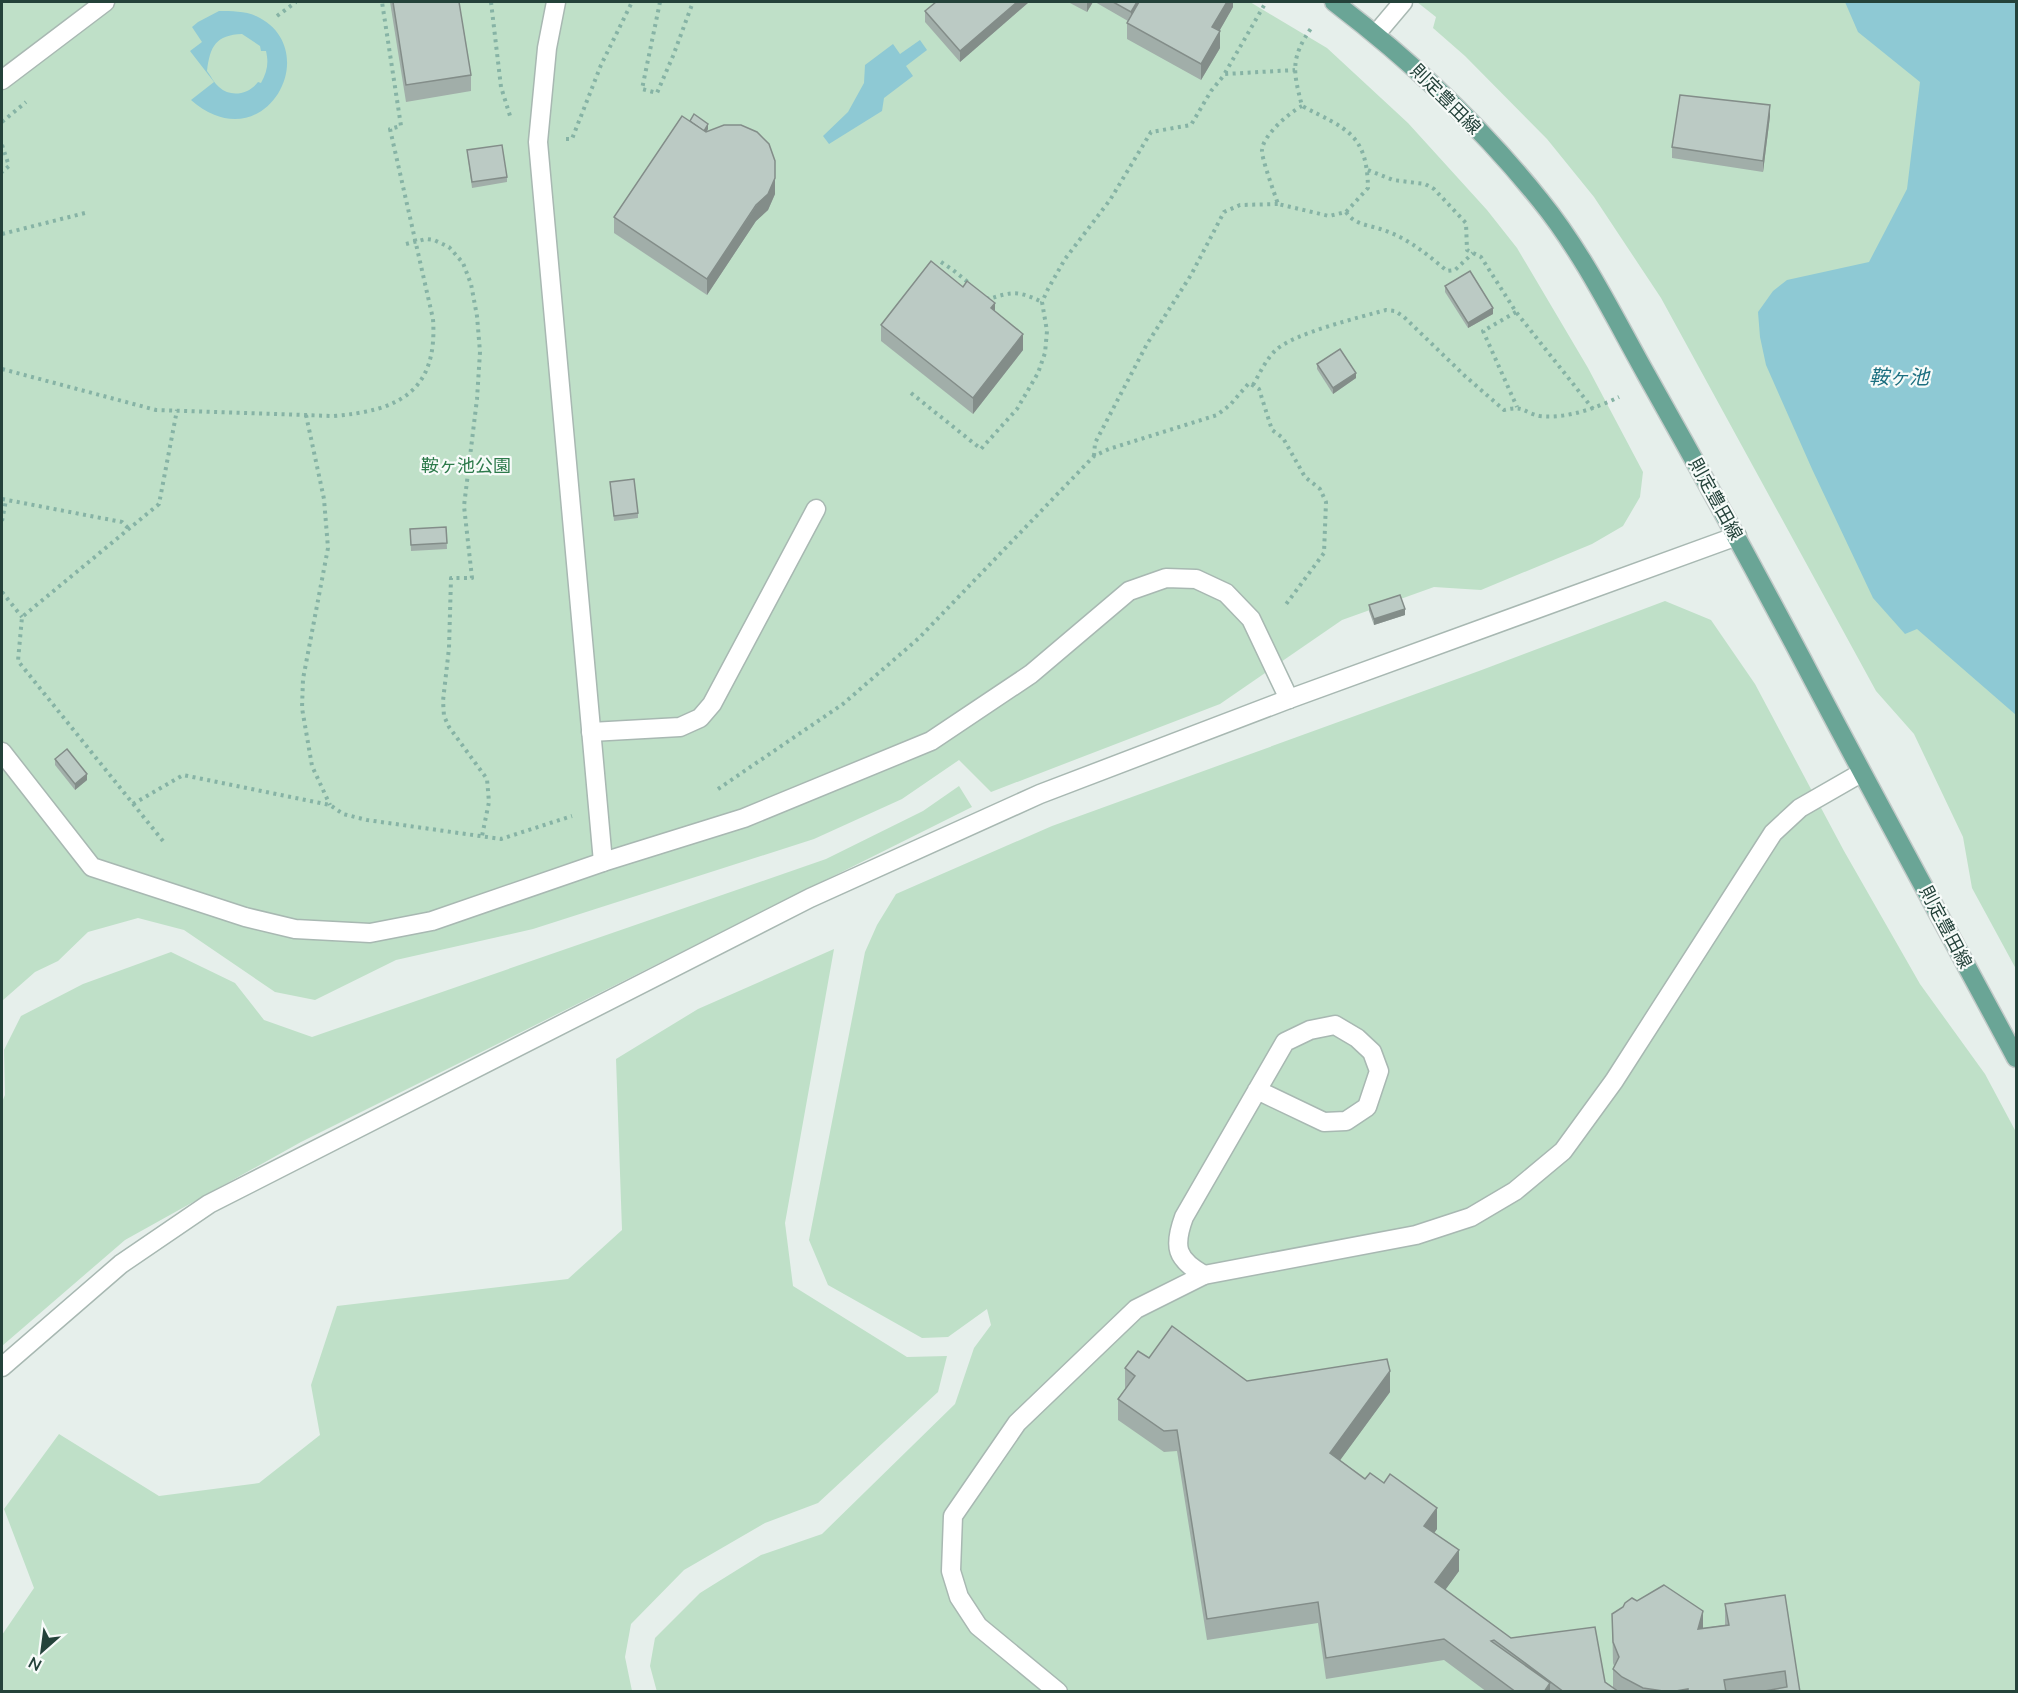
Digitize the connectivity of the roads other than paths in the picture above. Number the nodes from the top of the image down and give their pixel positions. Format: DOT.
graph roads {
  1 [pos="105,2"];
  2 [pos="556,2"];
  3 [pos="1334,2"];
  4 [pos="1403,2"];
  5 [pos="1376,34"];
  6 [pos="2,80"];
  7 [pos="816,509"];
  8 [pos="1737,536"];
  9 [pos="1289,699"];
  10 [pos="591,732"];
  11 [pos="2,752"];
  12 [pos="1861,773"];
  13 [pos="603,862"];
  14 [pos="2016,1058"];
  15 [pos="1257,1090"];
  16 [pos="1204,1275"];
  17 [pos="2,1367"];
  18 [pos="1058,1692"];
  1 -- 6 [label="street"];
  2 -- 10 [label="street"];
  3 -- 5 [label="main road, 則定豊田線"];
  4 -- 5 [label="street"];
  5 -- 8 [label="main road, 則定豊田線"];
  7 -- 10 [label="street"];
  8 -- 9 [label="street"];
  8 -- 12 [label="main road, 則定豊田線"];
  9 -- 13 [label="street"];
  9 -- 17 [label="street"];
  10 -- 13 [label="street"];
  11 -- 13 [label="street"];
  12 -- 14 [label="main road, 則定豊田線"];
  12 -- 16 [label="street"];
  15 -- 15 [label="street"];
  15 -- 16 [label="street"];
  16 -- 18 [label="street"];
}
